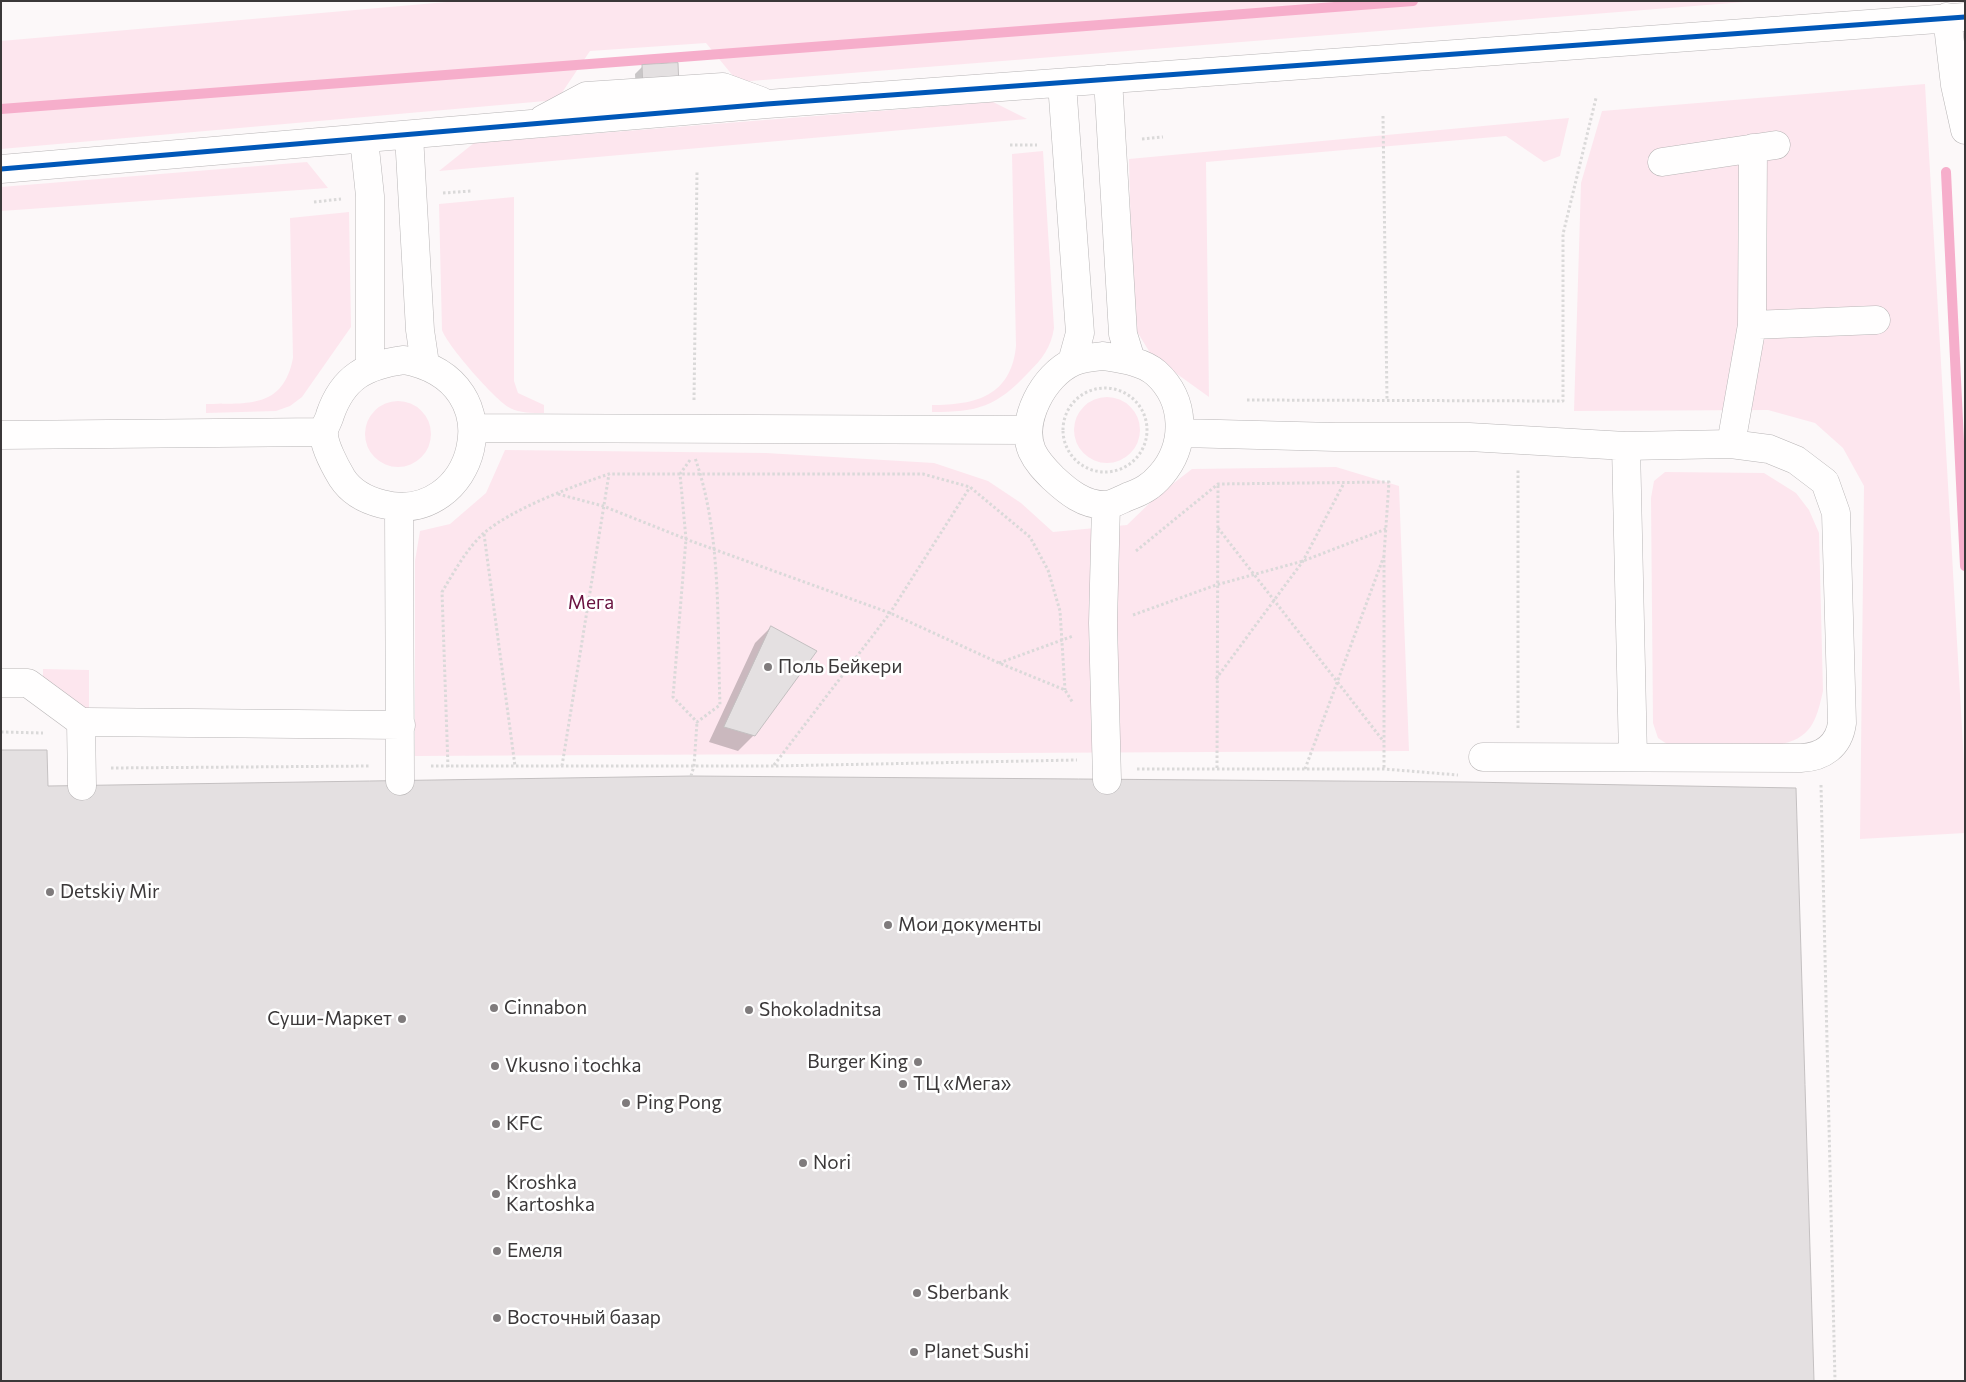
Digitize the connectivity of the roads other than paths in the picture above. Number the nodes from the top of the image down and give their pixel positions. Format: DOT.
graph roads {
  1 [pos="1956,17"];
  2 [pos="1108,79"];
  3 [pos="1062,83"];
  4 [pos="1965,130"];
  5 [pos="409,135"];
  6 [pos="364,139"];
  7 [pos="1662,162"];
  8 [pos="1,169"];
  9 [pos="1876,320"];
  10 [pos="1752,325"];
  11 [pos="1131,360"];
  12 [pos="1072,362"];
  13 [pos="425,364"];
  14 [pos="370,368"];
  15 [pos="473,428"];
  16 [pos="1028,430"];
  17 [pos="324,432"];
  18 [pos="1181,433"];
  19 [pos="1,435"];
  20 [pos="1731,444"];
  21 [pos="1626,446"];
  22 [pos="1106,505"];
  23 [pos="399,507"];
  24 [pos="1,683"];
  25 [pos="81,722"];
  26 [pos="401,725"];
  27 [pos="1633,757"];
  28 [pos="1475,766"];
  29 [pos="1107,770"];
  30 [pos="400,773"];
  31 [pos="82,777"];
  1 -- 2 [label="street"];
  1 -- 4 [label="street"];
  2 -- 3 [label="street"];
  2 -- 11 [label="street"];
  3 -- 5 [label="street"];
  3 -- 12 [label="street"];
  5 -- 6 [label="street"];
  5 -- 13 [label="street"];
  6 -- 8 [label="street"];
  6 -- 14 [label="street"];
  7 -- 10 [label="street"];
  9 -- 10 [label="street"];
  10 -- 20 [label="street"];
  11 -- 12 [label="street"];
  11 -- 18 [label="street"];
  12 -- 16 [label="street"];
  13 -- 14 [label="street"];
  13 -- 15 [label="street"];
  14 -- 17 [label="street"];
  15 -- 16 [label="street"];
  15 -- 23 [label="street"];
  16 -- 22 [label="street"];
  17 -- 19 [label="street"];
  17 -- 23 [label="street"];
  18 -- 21 [label="street"];
  18 -- 22 [label="street"];
  20 -- 21 [label="street"];
  20 -- 27 [label="street"];
  21 -- 27 [label="street"];
  22 -- 29 [label="street"];
  23 -- 26 [label="street"];
  24 -- 25 [label="street"];
  25 -- 26 [label="street"];
  25 -- 31 [label="street"];
  26 -- 30 [label="street"];
  27 -- 28 [label="street"];
}
